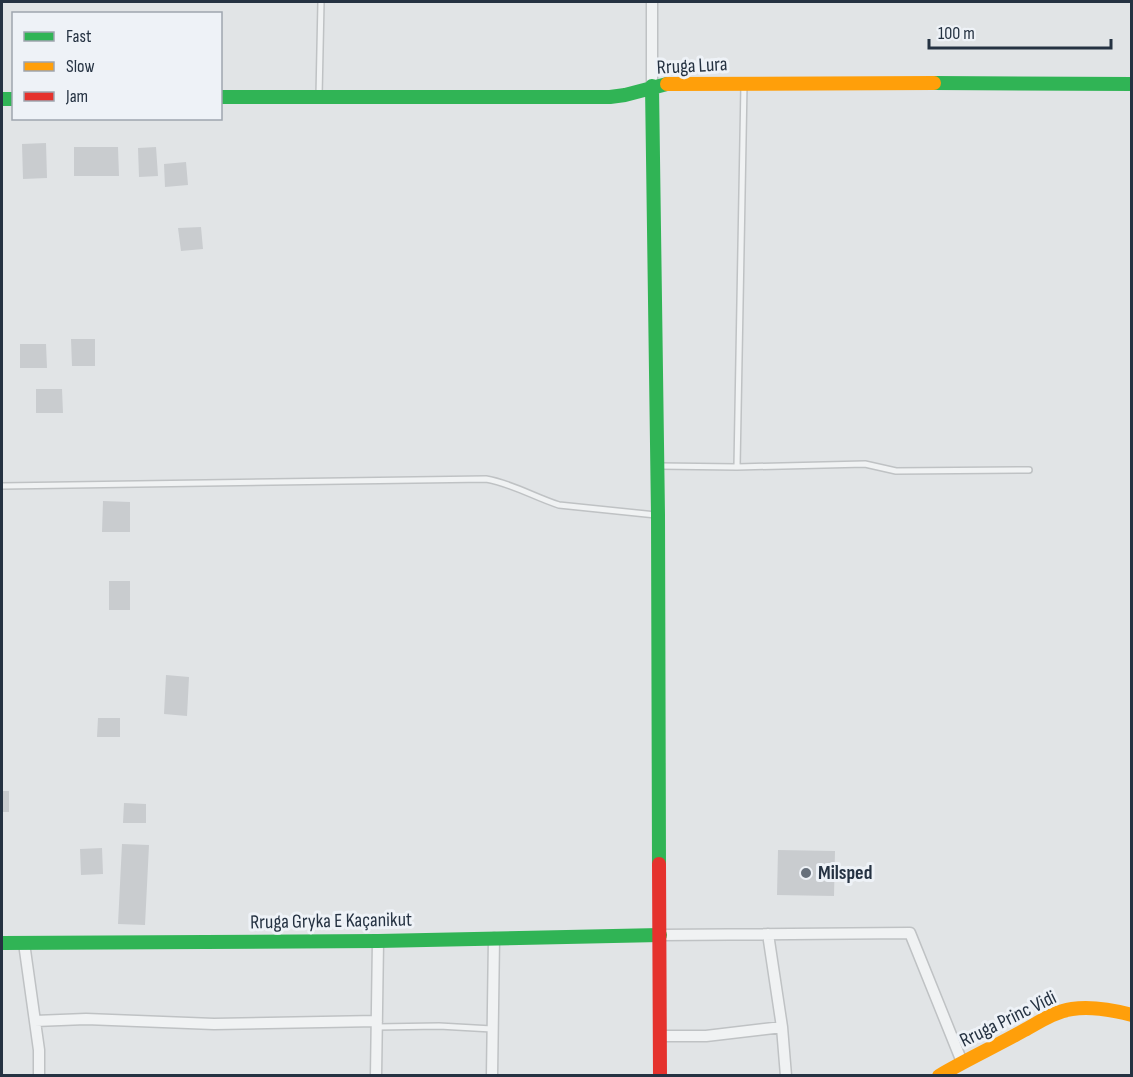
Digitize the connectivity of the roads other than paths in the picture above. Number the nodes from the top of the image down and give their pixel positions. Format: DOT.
graph roads {
  1 [pos="321,2"];
  2 [pos="652,2"];
  3 [pos="744,83"];
  4 [pos="1131,84"];
  5 [pos="652,86"];
  6 [pos="222,97"];
  7 [pos="320,97"];
  8 [pos="657,466"];
  9 [pos="737,467"];
  10 [pos="1029,470"];
  11 [pos="2,486"];
  12 [pos="658,515"];
  13 [pos="768,934"];
  14 [pos="660,935"];
  15 [pos="494,938"];
  16 [pos="378,941"];
  17 [pos="2,943"];
  18 [pos="24,943"];
  19 [pos="1131,1015"];
  20 [pos="35,1021"];
  21 [pos="377,1024"];
  22 [pos="782,1027"];
  23 [pos="493,1029"];
  24 [pos="661,1036"];
  25 [pos="962,1062"];
  26 [pos="39,1076"];
  27 [pos="376,1076"];
  28 [pos="492,1076"];
  29 [pos="660,1076"];
  30 [pos="786,1076"];
  31 [pos="939,1076"];
  1 -- 7 [label="lane"];
  2 -- 5 [label="street"];
  3 -- 4 [label="street, Rruga Lura"];
  3 -- 5 [label="street, Rruga Lura"];
  3 -- 9 [label="lane"];
  5 -- 7 [label="street, Rruga Lura"];
  5 -- 8 [label="street"];
  6 -- 7 [label="street, Rruga Lura"];
  8 -- 9 [label="lane"];
  8 -- 12 [label="street"];
  9 -- 10 [label="lane"];
  11 -- 12 [label="lane"];
  12 -- 14 [label="street"];
  13 -- 14 [label="street"];
  13 -- 22 [label="street"];
  13 -- 25 [label="street"];
  14 -- 15 [label="street, Rruga Gryka E Kaçanikut"];
  14 -- 24 [label="street"];
  15 -- 16 [label="street, Rruga Gryka E Kaçanikut"];
  15 -- 23 [label="street"];
  16 -- 18 [label="street, Rruga Gryka E Kaçanikut"];
  16 -- 21 [label="street"];
  17 -- 18 [label="street, Rruga Gryka E Kaçanikut"];
  18 -- 20 [label="street"];
  19 -- 25 [label="street, Rruga Princ Vidi"];
  20 -- 21 [label="street"];
  20 -- 26 [label="street"];
  21 -- 23 [label="lane"];
  21 -- 27 [label="street"];
  22 -- 24 [label="street"];
  22 -- 30 [label="street"];
  23 -- 28 [label="street"];
  24 -- 29 [label="street"];
  25 -- 31 [label="street, Rruga Princ Vidi"];
}
